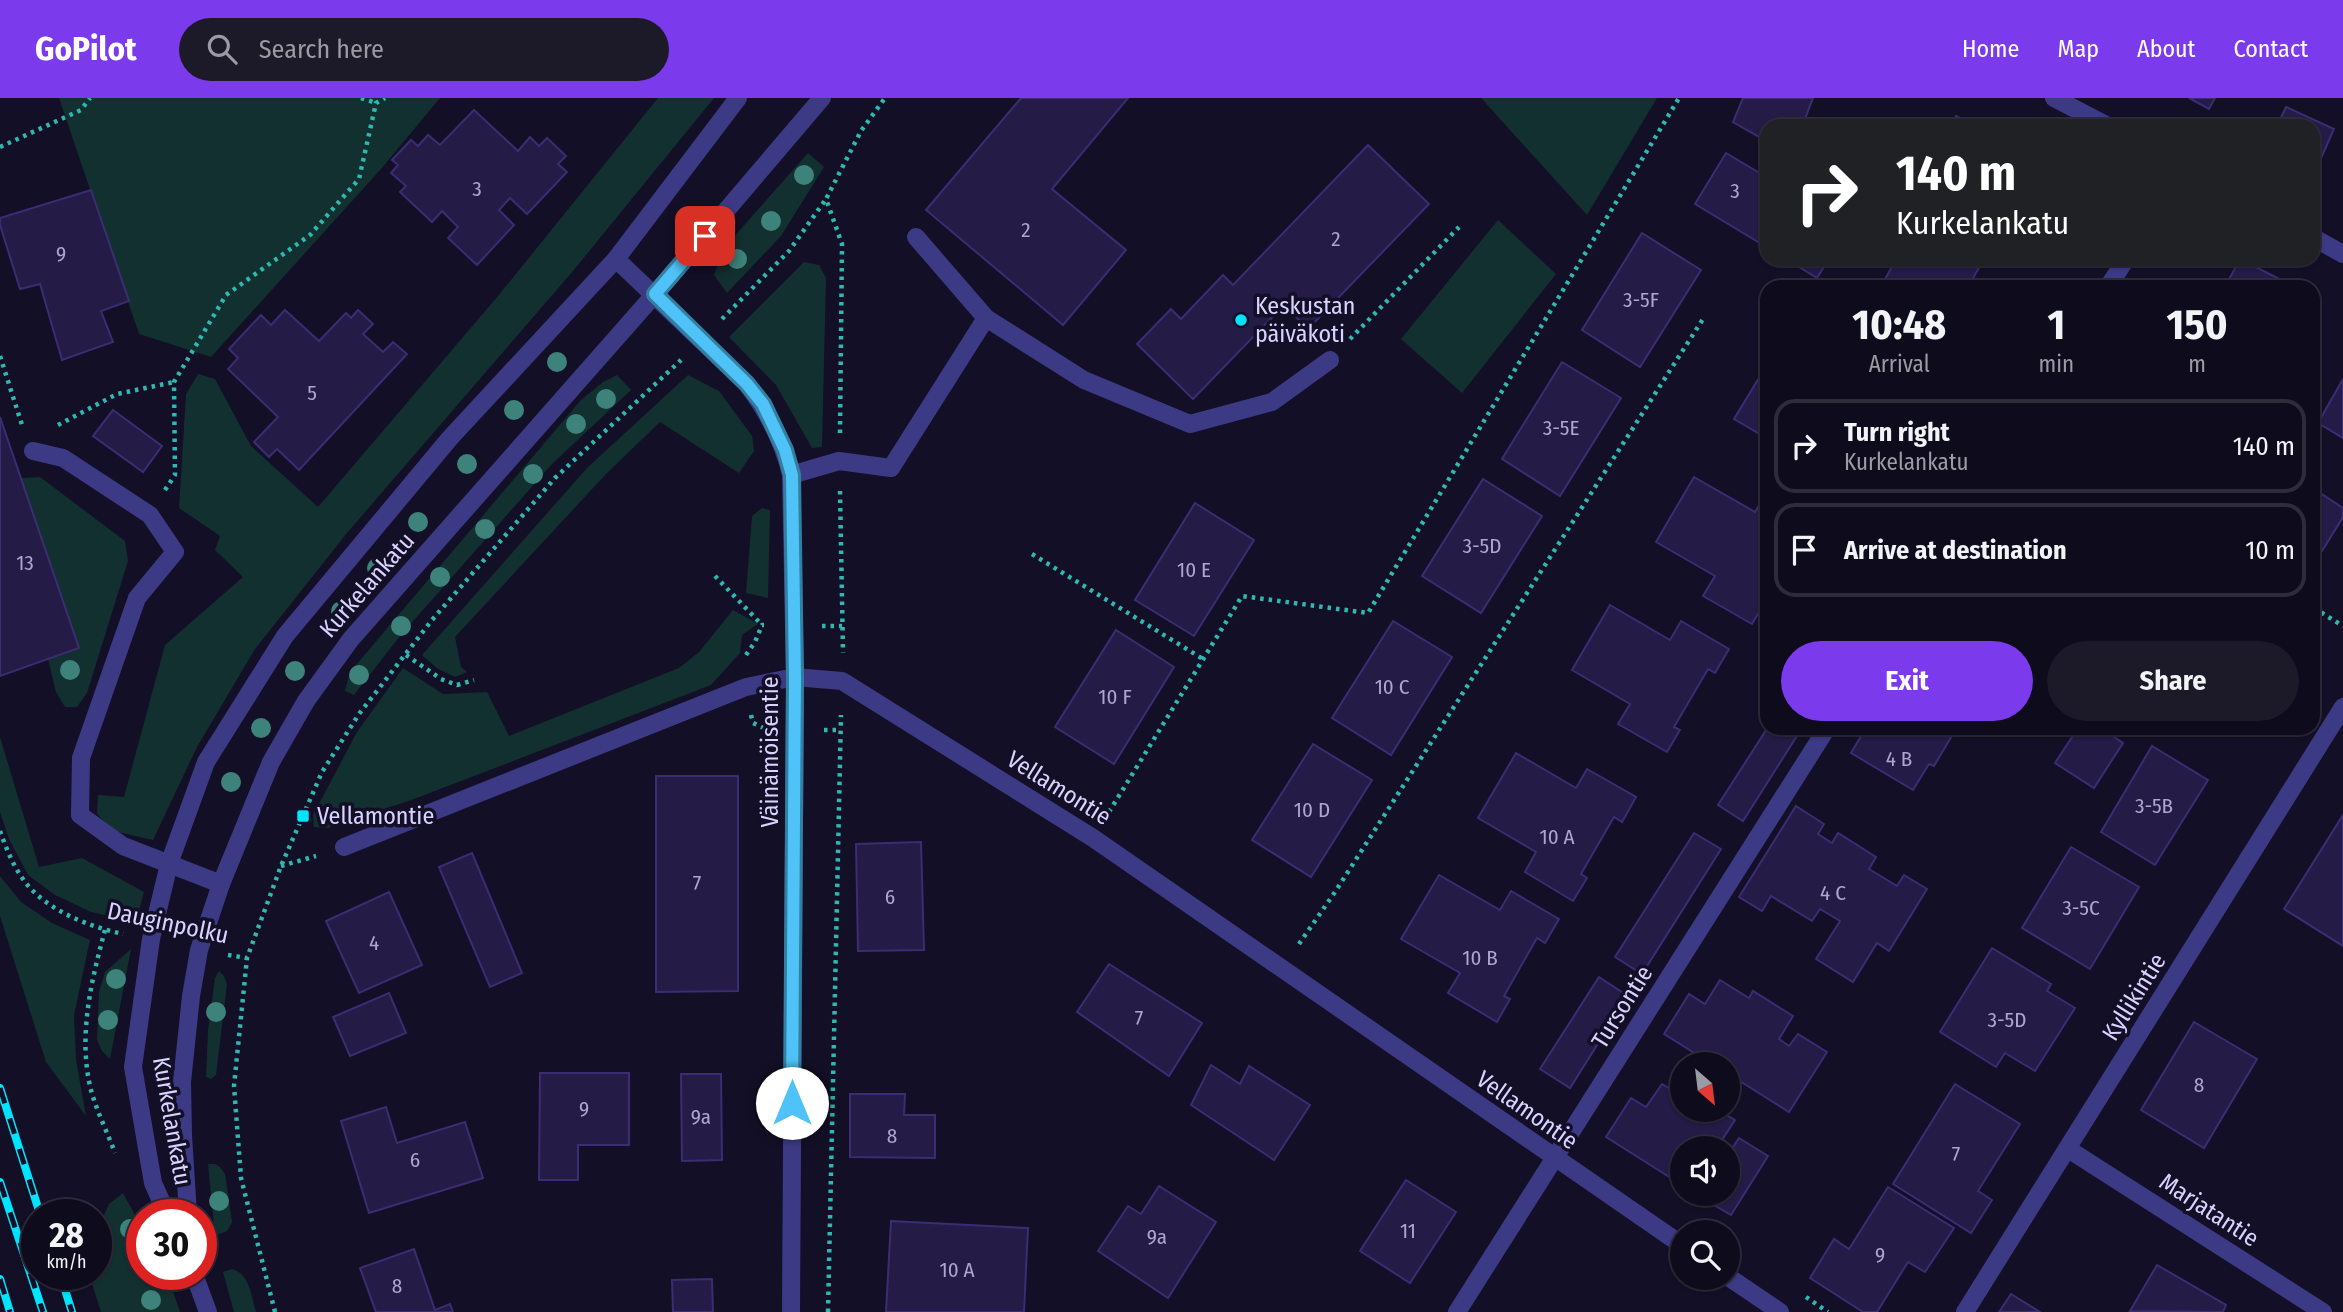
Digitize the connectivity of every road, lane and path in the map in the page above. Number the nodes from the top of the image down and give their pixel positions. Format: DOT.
graph roads {
  1 [pos="90,98"];
  2 [pos="361,98"];
  3 [pos="385,98"];
  4 [pos="738,98"];
  5 [pos="822,98"];
  6 [pos="1679,98"];
  7 [pos="2054,98"];
  8 [pos="376,103"];
  9 [pos="2094,119"];
  10 [pos="0,147"];
  11 [pos="826,200"];
  12 [pos="1459,227"];
  13 [pos="916,237"];
  14 [pos="2320,241"];
  15 [pos="2343,254"];
  16 [pos="616,259"];
  17 [pos="655,294"];
  18 [pos="986,318"];
  19 [pos="1703,319"];
  20 [pos="702,340"];
  21 [pos="0,356"];
  22 [pos="1330,360"];
  23 [pos="174,382"];
  24 [pos="30,446"];
  25 [pos="792,475"];
  26 [pos="150,515"];
  27 [pos="1032,554"];
  28 [pos="715,576"];
  29 [pos="2320,612"];
  30 [pos="762,625"];
  31 [pos="2343,626"];
  32 [pos="405,655"];
  33 [pos="1203,659"];
  34 [pos="795,677"];
  35 [pos="474,680"];
  36 [pos="2343,707"];
  37 [pos="1823,735"];
  38 [pos="1107,814"];
  39 [pos="0,831"];
  40 [pos="344,847"];
  41 [pos="169,864"];
  42 [pos="281,866"];
  43 [pos="220,884"];
  44 [pos="105,930"];
  45 [pos="150,939"];
  46 [pos="1298,946"];
  47 [pos="199,950"];
  48 [pos="247,958"];
  49 [pos="2068,1149"];
  50 [pos="116,1154"];
  51 [pos="1554,1158"];
  52 [pos="160,1199"];
  53 [pos="187,1199"];
  54 [pos="1670,1237"];
  55 [pos="1740,1285"];
  56 [pos="200,1290"];
  57 [pos="208,1312"];
  58 [pos="275,1312"];
  59 [pos="791,1312"];
  60 [pos="1457,1312"];
  61 [pos="1780,1312"];
  62 [pos="1965,1312"];
  63 [pos="2323,1312"];
  1 -- 10 [label="path"];
  2 -- 8 [label="path"];
  3 -- 8 [label="path"];
  4 -- 16 [label="street, Kurkelankatu"];
  5 -- 17 [label="street, Kurkelankatu"];
  6 -- 33 [label="path"];
  7 -- 9 [label="street"];
  8 -- 23 [label="path"];
  11 -- 20 [label="path"];
  12 -- 22 [label="path"];
  13 -- 18 [label="street"];
  14 -- 15 [label="street"];
  16 -- 17 [label="street, Väinämöisentie"];
  16 -- 41 [label="street, Kurkelankatu"];
  17 -- 20 [label="street, Väinämöisentie"];
  17 -- 43 [label="street, Kurkelankatu"];
  18 -- 22 [label="street"];
  18 -- 25 [label="street"];
  19 -- 46 [label="path"];
  20 -- 25 [label="street, Väinämöisentie"];
  20 -- 32 [label="path"];
  21 -- 24 [label="path"];
  23 -- 24 [label="path"];
  23 -- 26 [label="path"];
  24 -- 26 [label="street"];
  25 -- 34 [label="street, Väinämöisentie"];
  26 -- 41 [label="street"];
  27 -- 33 [label="path"];
  28 -- 30 [label="path"];
  29 -- 31 [label="path"];
  32 -- 35 [label="path"];
  32 -- 42 [label="path"];
  33 -- 38 [label="path"];
  34 -- 40 [label="street, Vellamontie"];
  34 -- 51 [label="street, Vellamontie"];
  34 -- 59 [label="street, Väinämöisentie"];
  36 -- 49 [label="street, Kyllikintie"];
  37 -- 51 [label="street, Tursontie"];
  39 -- 44 [label="path, Dauginpolku"];
  40 -- 42 [label="path"];
  41 -- 43 [label="street"];
  41 -- 45 [label="street, Kurkelankatu"];
  42 -- 48 [label="path"];
  43 -- 47 [label="street, Kurkelankatu"];
  44 -- 45 [label="path, Dauginpolku"];
  44 -- 50 [label="path"];
  45 -- 52 [label="street, Kurkelankatu"];
  47 -- 48 [label="path, Dauginpolku"];
  47 -- 53 [label="street, Kurkelankatu"];
  48 -- 58 [label="path"];
  49 -- 62 [label="street, Kyllikintie"];
  49 -- 63 [label="street, Marjatantie"];
  51 -- 54 [label="street, Vellamontie"];
  51 -- 60 [label="street, Tursontie"];
  55 -- 61 [label="street"];
  56 -- 57 [label="street"];
}
